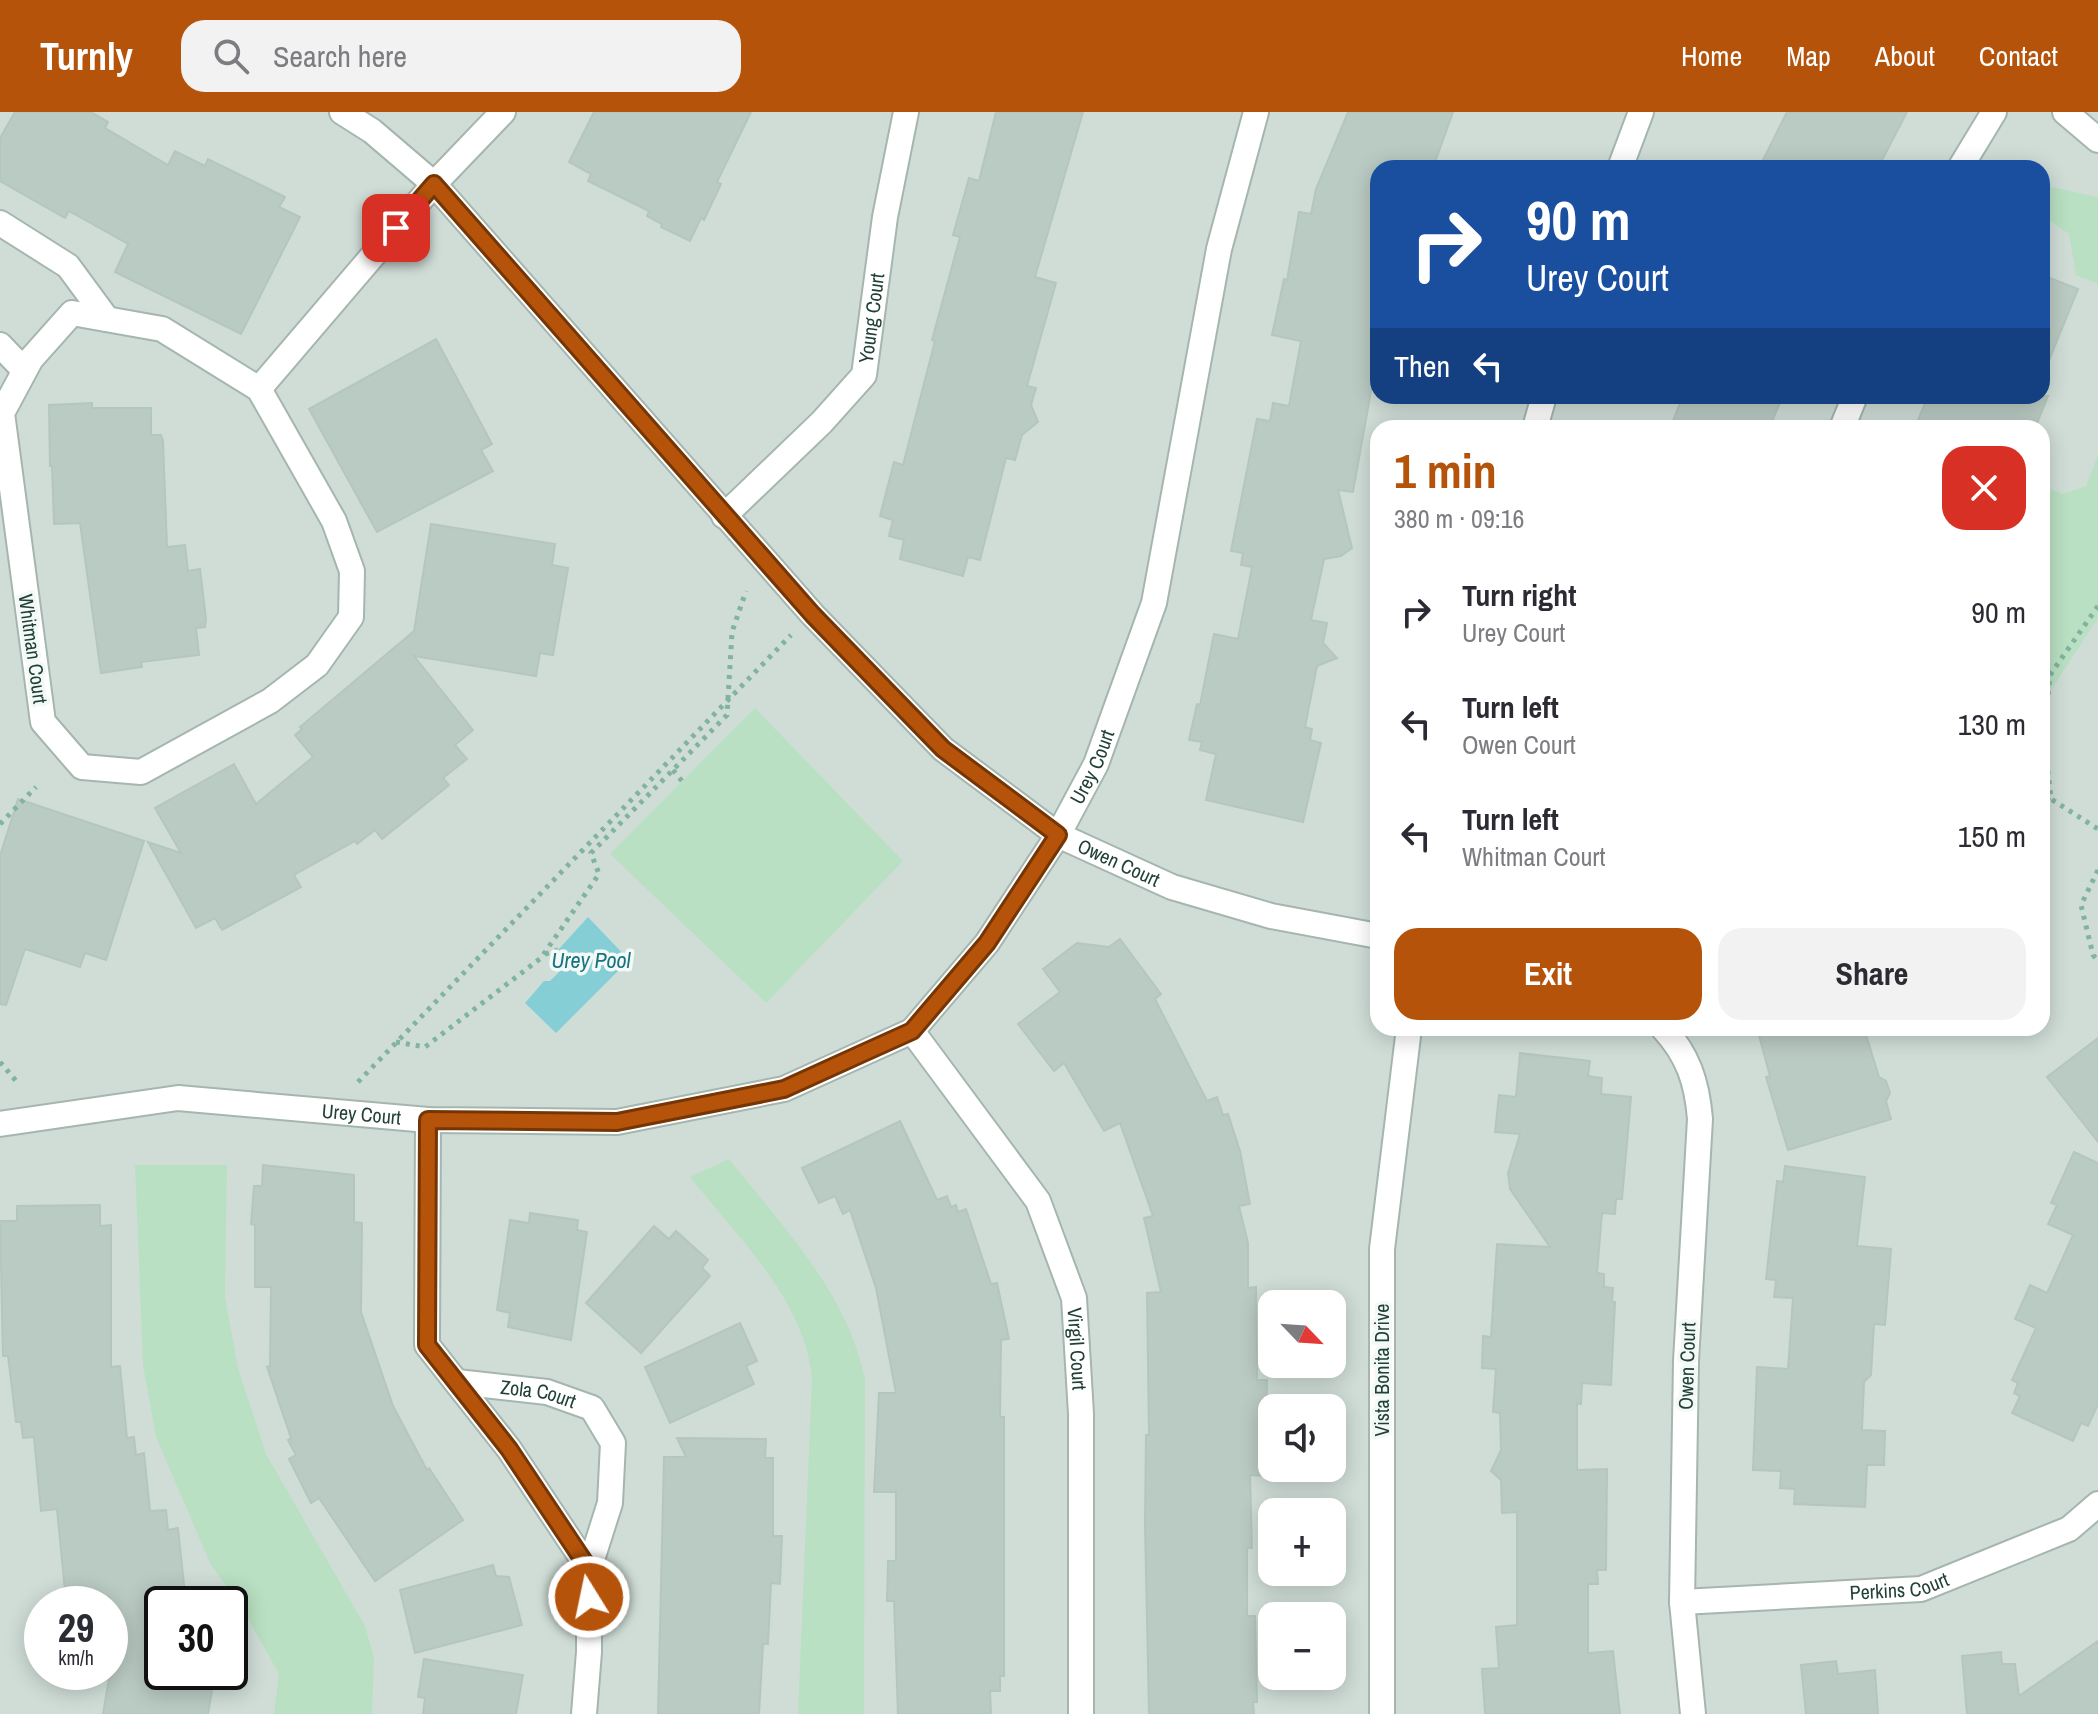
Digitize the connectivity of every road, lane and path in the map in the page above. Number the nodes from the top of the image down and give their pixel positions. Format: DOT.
graph roads {
  1 [pos="342,112"];
  2 [pos="503,112"];
  3 [pos="906,112"];
  4 [pos="1256,112"];
  5 [pos="1641,112"];
  6 [pos="1994,112"];
  7 [pos="2065,112"];
  8 [pos="2098,140"];
  9 [pos="1623,160"];
  10 [pos="1965,160"];
  11 [pos="434,184"];
  12 [pos="0,223"];
  13 [pos="107,319"];
  14 [pos="0,345"];
  15 [pos="24,370"];
  16 [pos="259,389"];
  17 [pos="724,516"];
  18 [pos="746,591"];
  19 [pos="2098,606"];
  20 [pos="813,615"];
  21 [pos="2050,675"];
  22 [pos="726,702"];
  23 [pos="673,770"];
  24 [pos="682,781"];
  25 [pos="36,787"];
  26 [pos="2050,790"];
  27 [pos="2051,799"];
  28 [pos="0,824"];
  29 [pos="2098,829"];
  30 [pos="1058,835"];
  31 [pos="2098,870"];
  32 [pos="1370,934"];
  33 [pos="558,950"];
  34 [pos="544,954"];
  35 [pos="2098,961"];
  36 [pos="912,1031"];
  37 [pos="1408,1036"];
  38 [pos="1670,1036"];
  39 [pos="396,1042"];
  40 [pos="0,1062"];
  41 [pos="17,1082"];
  42 [pos="330,1112"];
  43 [pos="428,1120"];
  44 [pos="0,1124"];
  45 [pos="457,1382"];
  46 [pos="2098,1504"];
  47 [pos="589,1569"];
  48 [pos="1682,1602"];
  49 [pos="584,1714"];
  50 [pos="1081,1714"];
  51 [pos="1382,1714"];
  52 [pos="1693,1714"];
  1 -- 11 [label="street, Owen Court"];
  2 -- 11 [label="street"];
  3 -- 17 [label="street, Young Court"];
  4 -- 30 [label="street, Urey Court"];
  5 -- 9 [label="street"];
  6 -- 10 [label="street"];
  7 -- 8 [label="street"];
  11 -- 16 [label="street"];
  11 -- 17 [label="street, Owen Court"];
  12 -- 13 [label="street"];
  13 -- 15 [label="street, Whitman Court"];
  13 -- 16 [label="street, Whitman Court"];
  14 -- 15 [label="street"];
  15 -- 16 [label="street, Whitman Court"];
  17 -- 20 [label="street, Owen Court"];
  18 -- 22 [label="path"];
  19 -- 21 [label="path"];
  20 -- 22 [label="path"];
  20 -- 30 [label="street, Owen Court"];
  22 -- 23 [label="path"];
  22 -- 39 [label="path"];
  23 -- 24 [label="path"];
  23 -- 34 [label="path"];
  25 -- 28 [label="path"];
  26 -- 27 [label="path"];
  27 -- 29 [label="path"];
  30 -- 32 [label="street, Owen Court"];
  30 -- 36 [label="street, Urey Court"];
  31 -- 35 [label="path"];
  33 -- 34 [label="path"];
  34 -- 39 [label="path"];
  36 -- 43 [label="street, Urey Court"];
  36 -- 50 [label="street, Virgil Court"];
  37 -- 51 [label="street, Vista Bonita Drive"];
  38 -- 48 [label="street, Owen Court"];
  39 -- 42 [label="path"];
  40 -- 41 [label="path"];
  42 -- 43 [label="street, Urey Court"];
  42 -- 44 [label="street, Urey Court"];
  43 -- 45 [label="street, Zola Court"];
  45 -- 47 [label="street, Zola Court"];
  45 -- 47 [label="street, Zola Court"];
  46 -- 48 [label="street, Perkins Court"];
  47 -- 49 [label="street, Zola Court"];
  48 -- 52 [label="street, Owen Court"];
}
